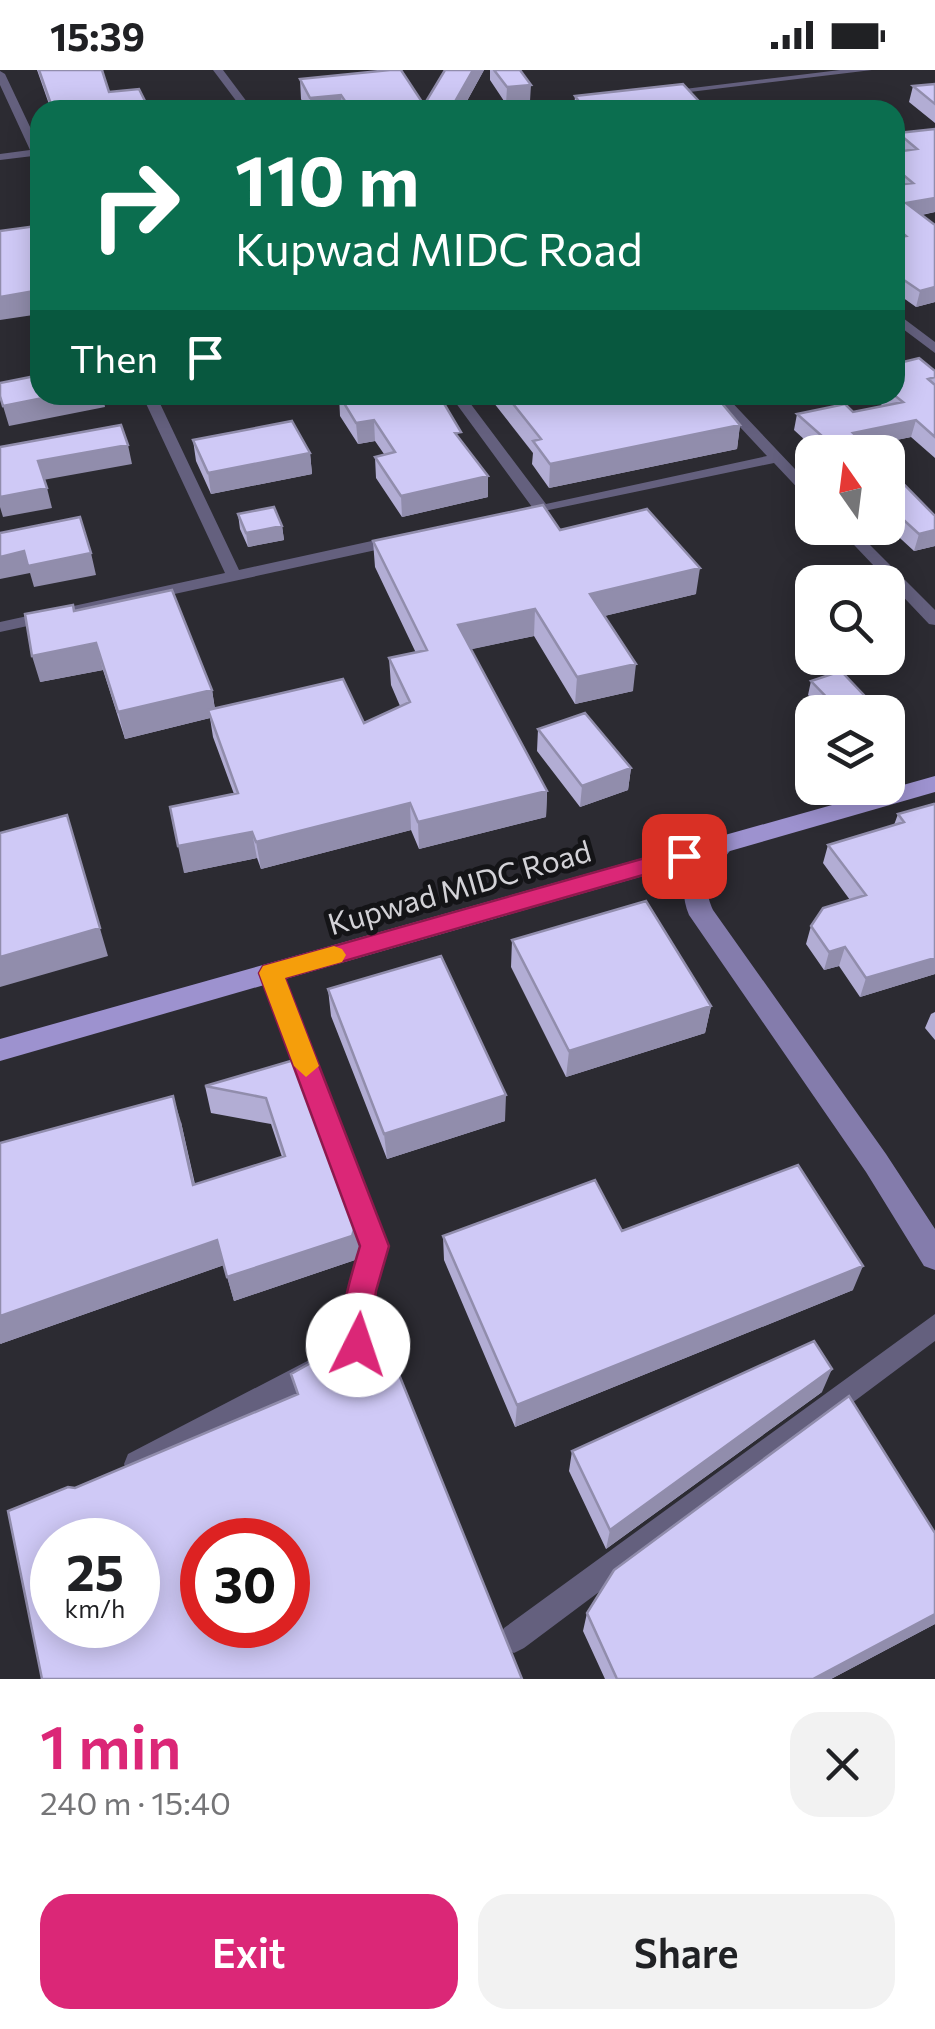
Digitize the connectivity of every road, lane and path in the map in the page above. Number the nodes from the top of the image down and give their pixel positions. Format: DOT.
graph roads {
  1 [pos="218,70"];
  2 [pos="867,70"];
  3 [pos="0,74"];
  4 [pos="654,93"];
  5 [pos="615,97"];
  6 [pos="240,100"];
  7 [pos="588,100"];
  8 [pos="30,136"];
  9 [pos="30,155"];
  10 [pos="0,157"];
  11 [pos="905,324"];
  12 [pos="935,348"];
  13 [pos="154,405"];
  14 [pos="464,405"];
  15 [pos="727,405"];
  16 [pos="777,458"];
  17 [pos="795,477"];
  18 [pos="542,509"];
  19 [pos="503,518"];
  20 [pos="426,534"];
  21 [pos="862,545"];
  22 [pos="234,576"];
  23 [pos="935,620"];
  24 [pos="0,627"];
  25 [pos="935,784"];
  26 [pos="722,845"];
  27 [pos="271,973"];
  28 [pos="0,1050"];
  29 [pos="935,1256"];
  30 [pos="935,1326"];
  31 [pos="120,1474"];
  32 [pos="514,1638"];
  1 -- 6 [label="street"];
  2 -- 4 [label="street"];
  3 -- 8 [label="street"];
  5 -- 7 [label="street"];
  9 -- 10 [label="street"];
  11 -- 12 [label="street"];
  13 -- 22 [label="street"];
  14 -- 18 [label="street"];
  15 -- 16 [label="street"];
  16 -- 17 [label="street"];
  16 -- 18 [label="street"];
  18 -- 19 [label="street"];
  20 -- 22 [label="street"];
  21 -- 23 [label="street"];
  22 -- 24 [label="street"];
  25 -- 26 [label="main road, Kupwad MIDC Road"];
  26 -- 27 [label="main road, Kupwad MIDC Road"];
  26 -- 29 [label="main road"];
  27 -- 28 [label="main road, Kupwad MIDC Road"];
  27 -- 31 [label="street"];
  30 -- 32 [label="street"];
}
